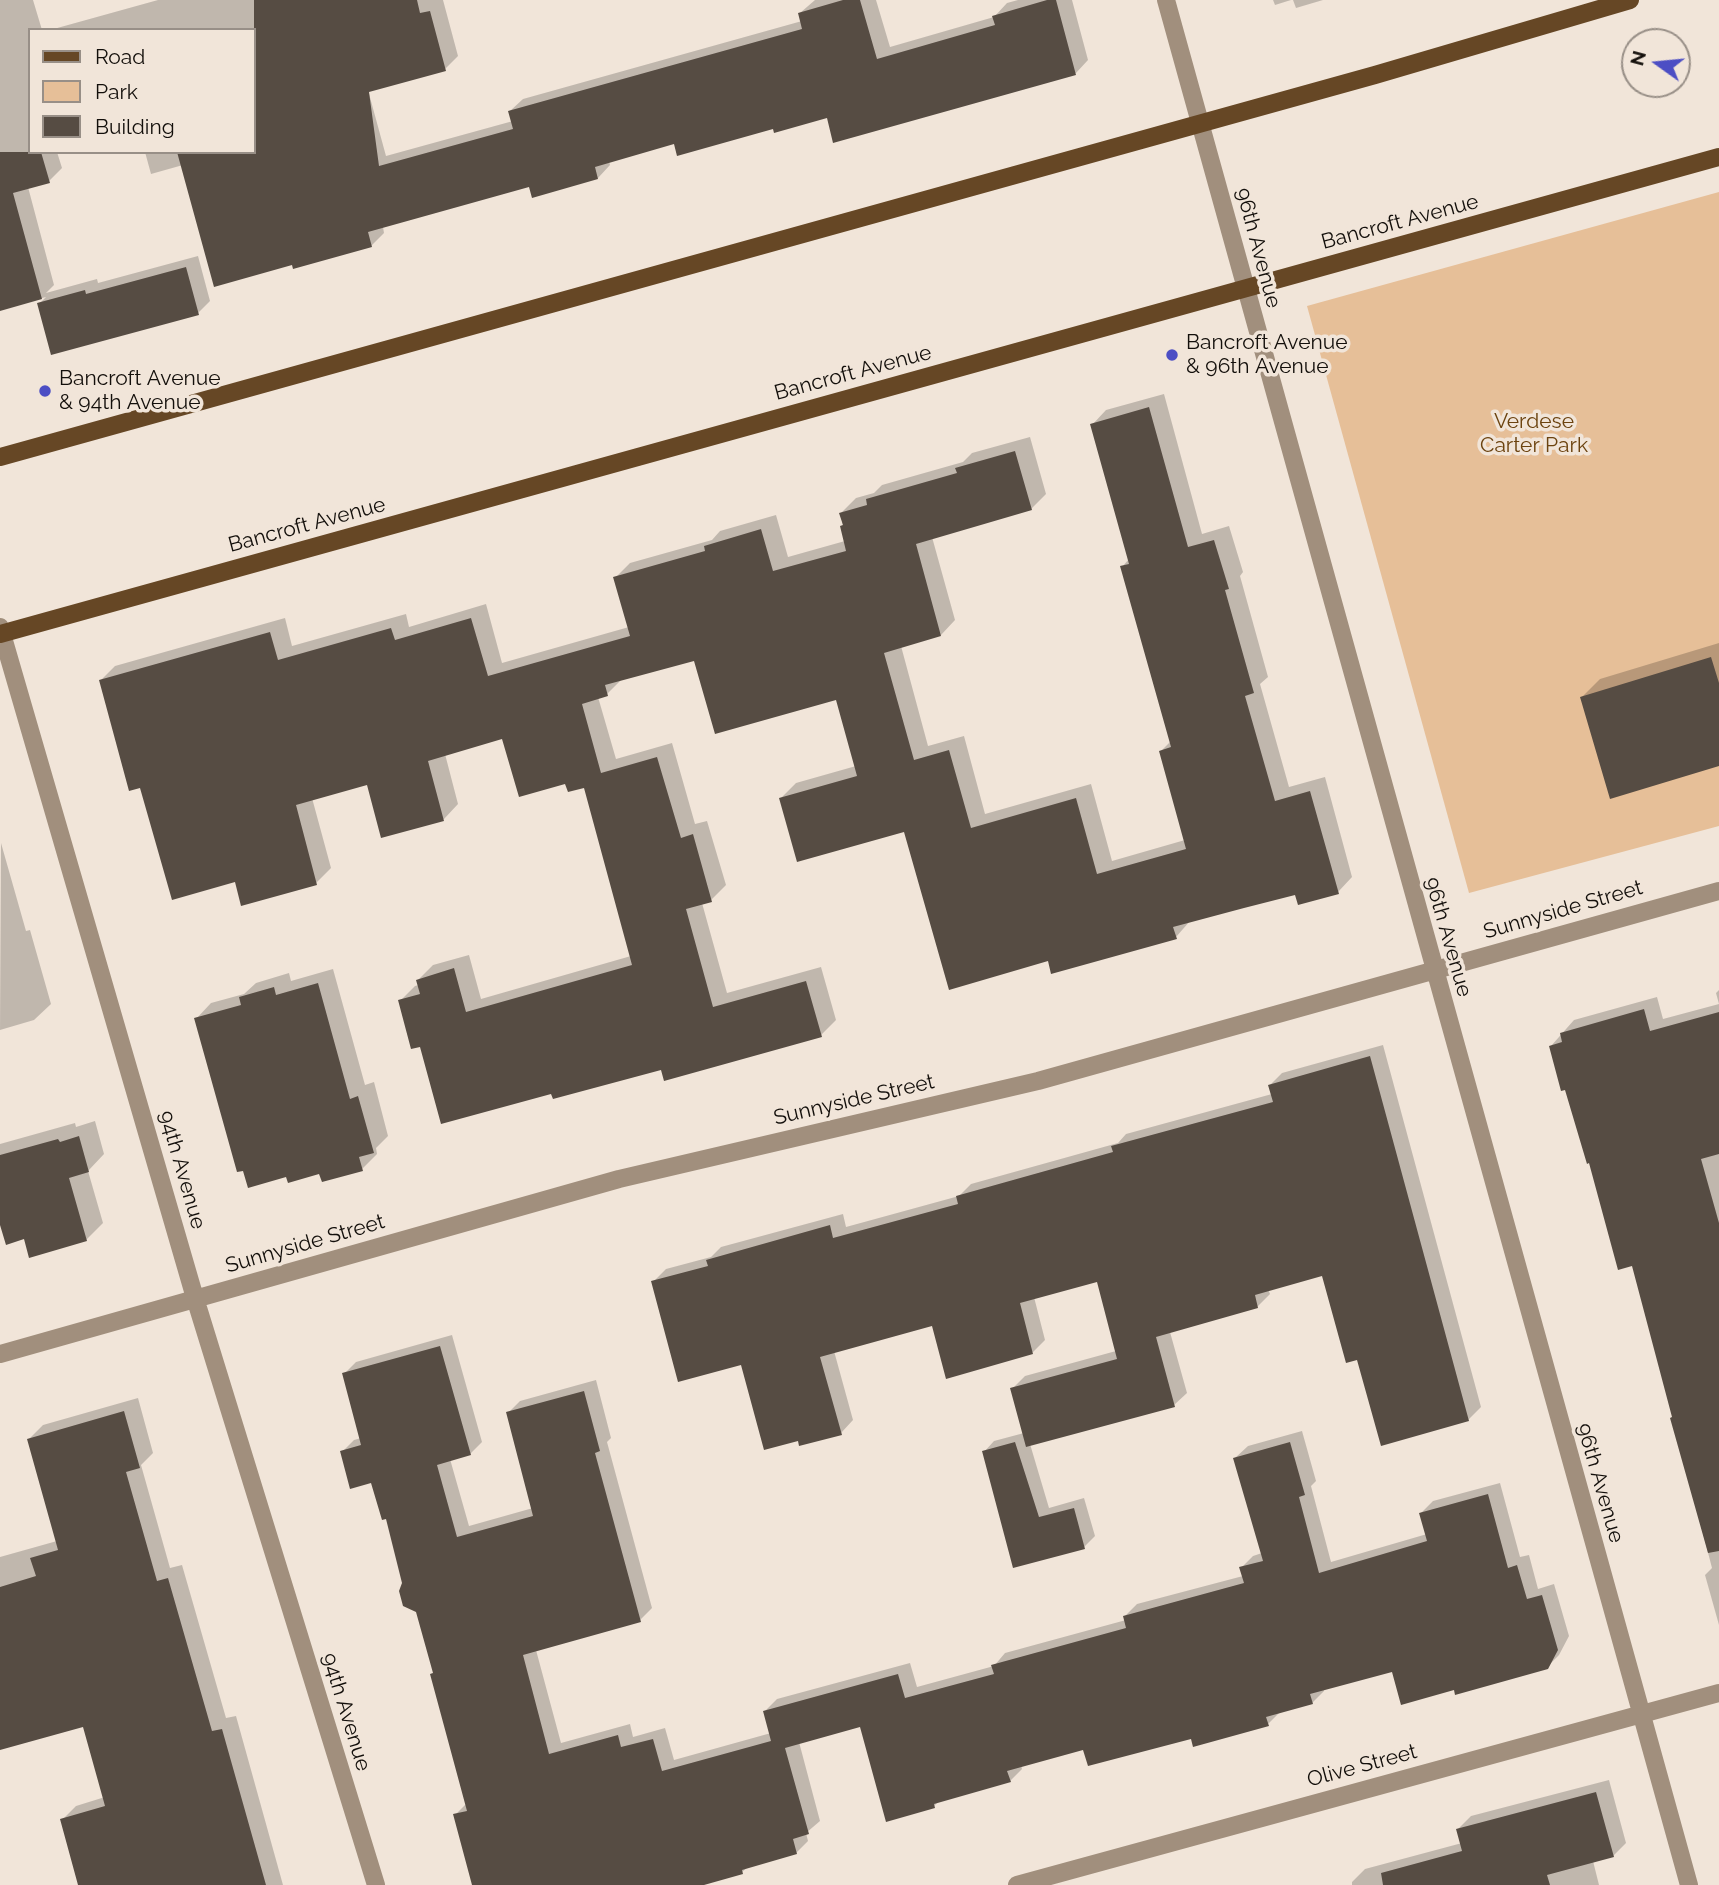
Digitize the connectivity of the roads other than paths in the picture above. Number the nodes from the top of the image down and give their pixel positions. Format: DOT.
graph roads {
  1 [pos="1166,0"];
  2 [pos="1630,0"];
  3 [pos="1200,123"];
  4 [pos="1719,157"];
  5 [pos="1246,288"];
  6 [pos="0,457"];
  7 [pos="1,631"];
  8 [pos="1719,891"];
  9 [pos="1434,969"];
  10 [pos="195,1298"];
  11 [pos="0,1354"];
  12 [pos="1719,1693"];
  13 [pos="1642,1714"];
  14 [pos="376,1885"];
  15 [pos="1017,1885"];
  16 [pos="1689,1885"];
  1 -- 3 [label="street, 96th Avenue"];
  2 -- 3 [label="main road"];
  3 -- 5 [label="street, 96th Avenue"];
  3 -- 6 [label="main road"];
  4 -- 5 [label="main road, Bancroft Avenue"];
  5 -- 7 [label="main road, Bancroft Avenue"];
  5 -- 9 [label="street, 96th Avenue"];
  7 -- 10 [label="street, 94th Avenue"];
  8 -- 9 [label="street, Sunnyside Street"];
  9 -- 10 [label="street, Sunnyside Street"];
  9 -- 13 [label="street, 96th Avenue"];
  10 -- 11 [label="street, Sunnyside Street"];
  10 -- 14 [label="street, 94th Avenue"];
  12 -- 13 [label="street, Olive Street"];
  13 -- 15 [label="street, Olive Street"];
  13 -- 16 [label="street, 96th Avenue"];
}
